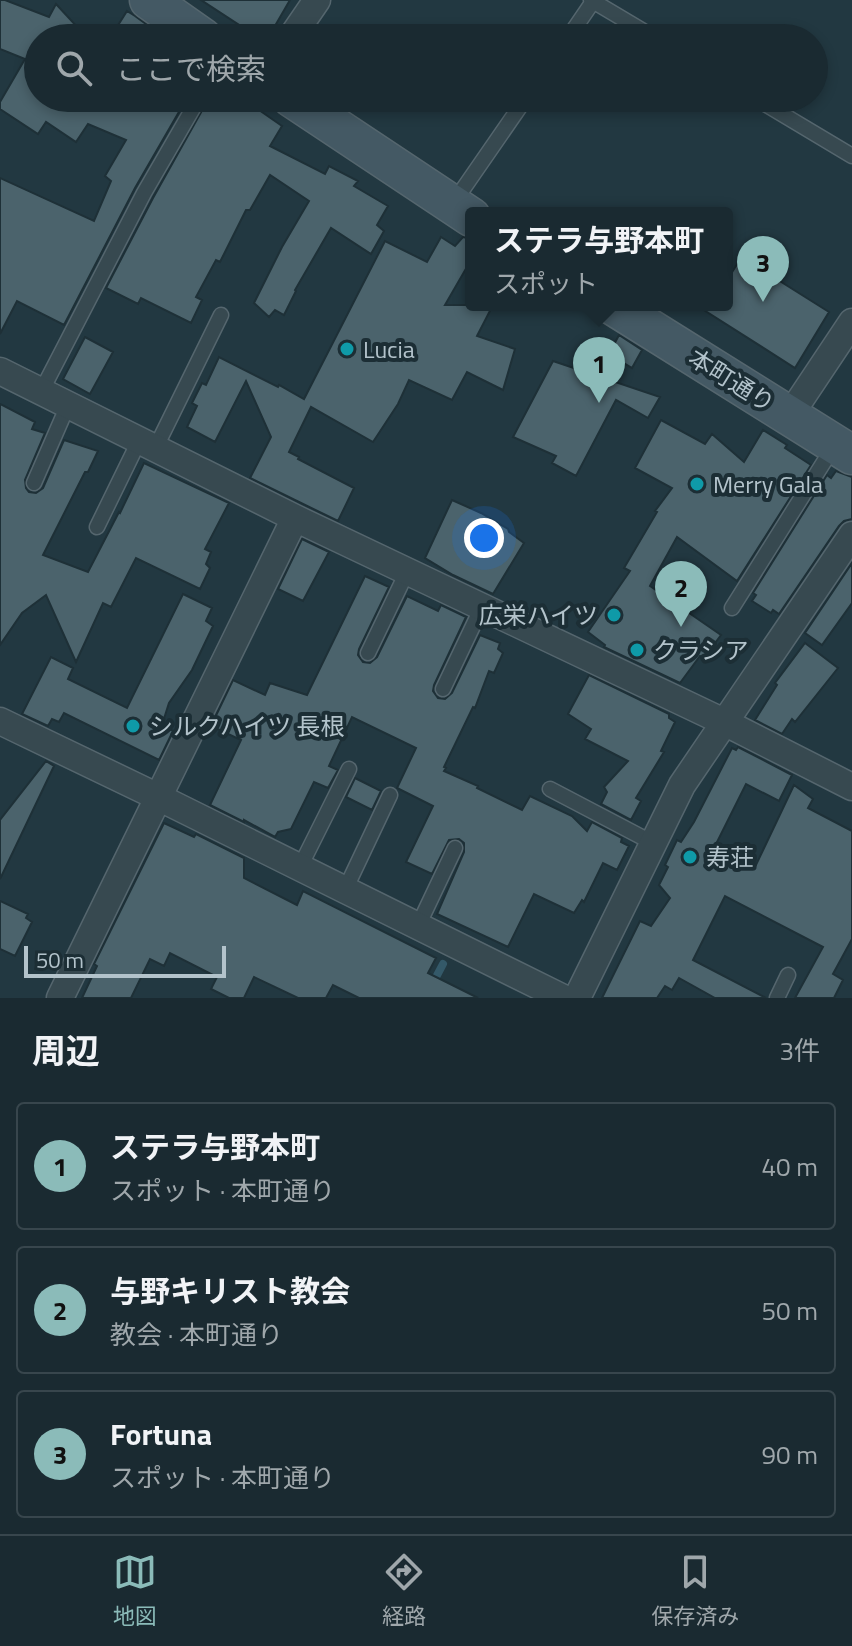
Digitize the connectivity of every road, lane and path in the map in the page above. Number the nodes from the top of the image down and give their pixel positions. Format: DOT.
graph roads {
  1 [pos="149,0"];
  2 [pos="317,0"];
  3 [pos="593,0"];
  4 [pos="183,24"];
  5 [pos="301,24"];
  6 [pos="577,24"];
  7 [pos="632,24"];
  8 [pos="191,112"];
  9 [pos="313,112"];
  10 [pos="518,112"];
  11 [pos="778,112"];
  12 [pos="852,156"];
  13 [pos="461,211"];
  14 [pos="622,311"];
  15 [pos="221,315"];
  16 [pos="852,322"];
  17 [pos="0,371"];
  18 [pos="42,390"];
  19 [pos="68,405"];
  20 [pos="790,415"];
  21 [pos="147,445"];
  22 [pos="844,450"];
  23 [pos="34,483"];
  24 [pos="295,518"];
  25 [pos="97,527"];
  26 [pos="852,535"];
  27 [pos="407,572"];
  28 [pos="482,607"];
  29 [pos="732,608"];
  30 [pos="368,653"];
  31 [pos="443,689"];
  32 [pos="0,721"];
  33 [pos="724,722"];
  34 [pos="349,769"];
  35 [pos="852,787"];
  36 [pos="550,789"];
  37 [pos="390,795"];
  38 [pos="158,797"];
  39 [pos="653,843"];
  40 [pos="455,848"];
  41 [pos="300,867"];
  42 [pos="345,890"];
  43 [pos="418,926"];
  44 [pos="788,975"];
  45 [pos="60,998"];
  46 [pos="563,998"];
  47 [pos="577,998"];
  48 [pos="777,998"];
  1 -- 4 [label="main road"];
  2 -- 5 [label="street"];
  3 -- 6 [label="lane"];
  3 -- 7 [label="lane"];
  8 -- 18 [label="lane"];
  9 -- 13 [label="main road"];
  10 -- 13 [label="lane"];
  11 -- 12 [label="lane"];
  14 -- 20 [label="main road, 本町通り"];
  15 -- 21 [label="lane"];
  16 -- 20 [label="street"];
  17 -- 18 [label="street"];
  18 -- 19 [label="street"];
  19 -- 21 [label="street"];
  19 -- 23 [label="lane"];
  20 -- 22 [label="main road, 本町通り"];
  21 -- 24 [label="street"];
  21 -- 25 [label="lane"];
  22 -- 29 [label="lane"];
  24 -- 27 [label="street"];
  24 -- 38 [label="street"];
  26 -- 33 [label="street"];
  27 -- 28 [label="street"];
  27 -- 30 [label="lane"];
  28 -- 31 [label="lane"];
  28 -- 33 [label="street"];
  32 -- 38 [label="street"];
  33 -- 35 [label="street"];
  33 -- 39 [label="street"];
  34 -- 41 [label="lane"];
  36 -- 39 [label="lane"];
  37 -- 42 [label="lane"];
  38 -- 41 [label="street"];
  38 -- 45 [label="street"];
  39 -- 47 [label="street"];
  40 -- 43 [label="lane"];
  41 -- 42 [label="street"];
  42 -- 43 [label="street"];
  43 -- 46 [label="street"];
  44 -- 48 [label="lane"];
}
